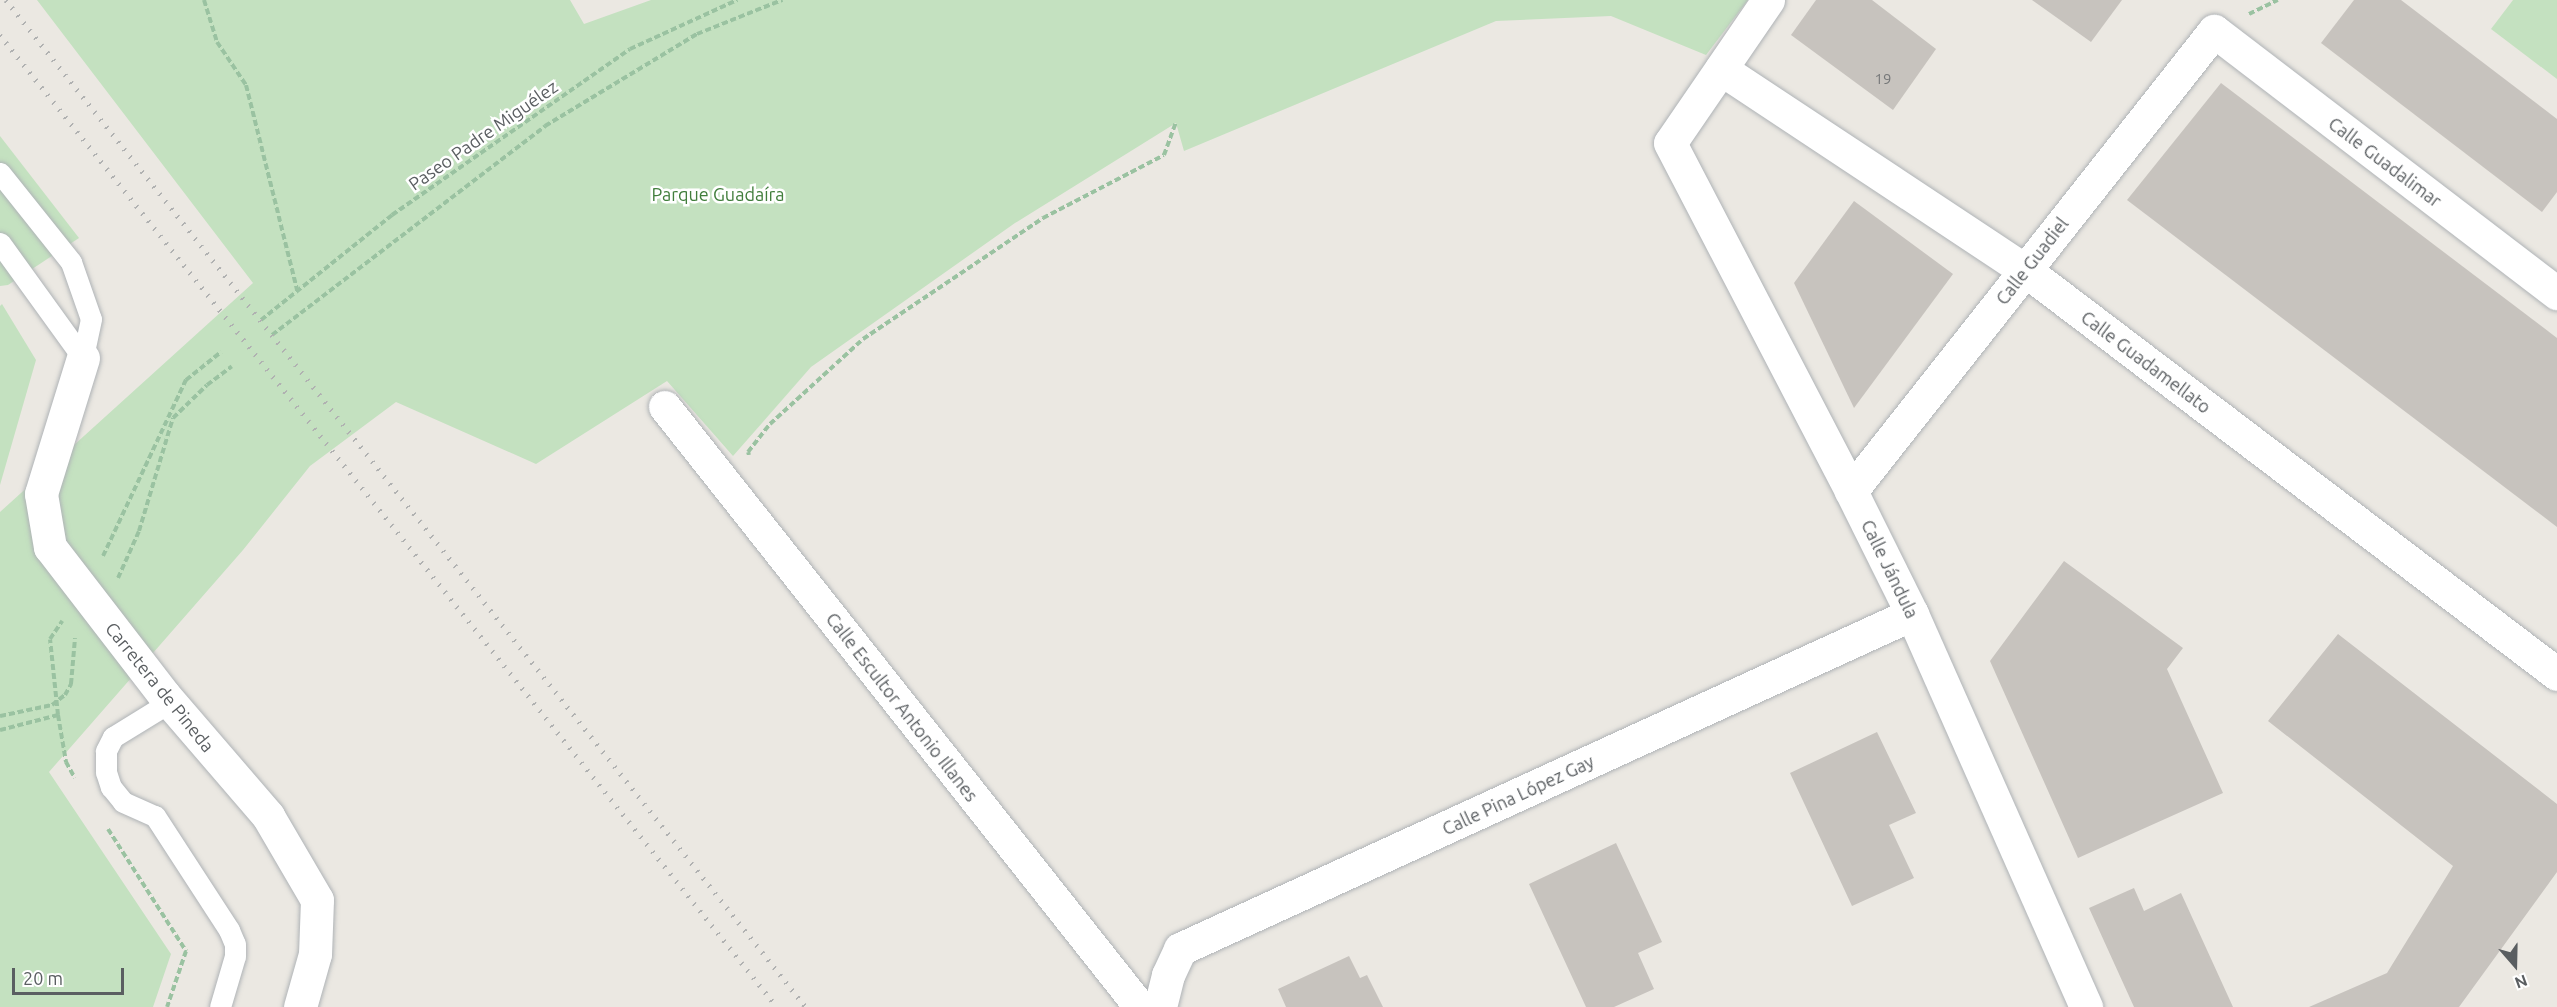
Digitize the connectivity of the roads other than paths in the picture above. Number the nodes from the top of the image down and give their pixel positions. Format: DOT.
graph roads {
  1 [pos="1768,0"];
  2 [pos="2214,31"];
  3 [pos="1721,69"];
  4 [pos="0,173"];
  5 [pos="0,243"];
  6 [pos="2025,270"];
  7 [pos="2557,293"];
  8 [pos="83,358"];
  9 [pos="665,407"];
  10 [pos="1851,491"];
  11 [pos="1912,614"];
  12 [pos="2557,674"];
  13 [pos="170,702"];
  14 [pos="220,1007"];
  15 [pos="300,1007"];
  16 [pos="1140,1007"];
  17 [pos="1160,1007"];
  18 [pos="2086,1007"];
  1 -- 3 [label="street"];
  2 -- 6 [label="street, Calle Guadiel"];
  2 -- 7 [label="street, Calle Guadalimar"];
  3 -- 6 [label="street, Calle Guadamellato"];
  3 -- 10 [label="street, Calle Jándula"];
  4 -- 8 [label="lane, Carretera de Pineda"];
  5 -- 8 [label="lane"];
  6 -- 10 [label="street, Calle Guadiel"];
  6 -- 12 [label="street, Calle Guadamellato"];
  8 -- 13 [label="street, Carretera de Pineda"];
  9 -- 16 [label="street, Calle Escultor Antonio Illanes"];
  10 -- 11 [label="street, Calle Jándula"];
  11 -- 17 [label="street, Calle Pina López Gay"];
  11 -- 18 [label="street, Calle Jándula"];
  13 -- 14 [label="lane"];
  13 -- 15 [label="street, Carretera de Pineda"];
}
